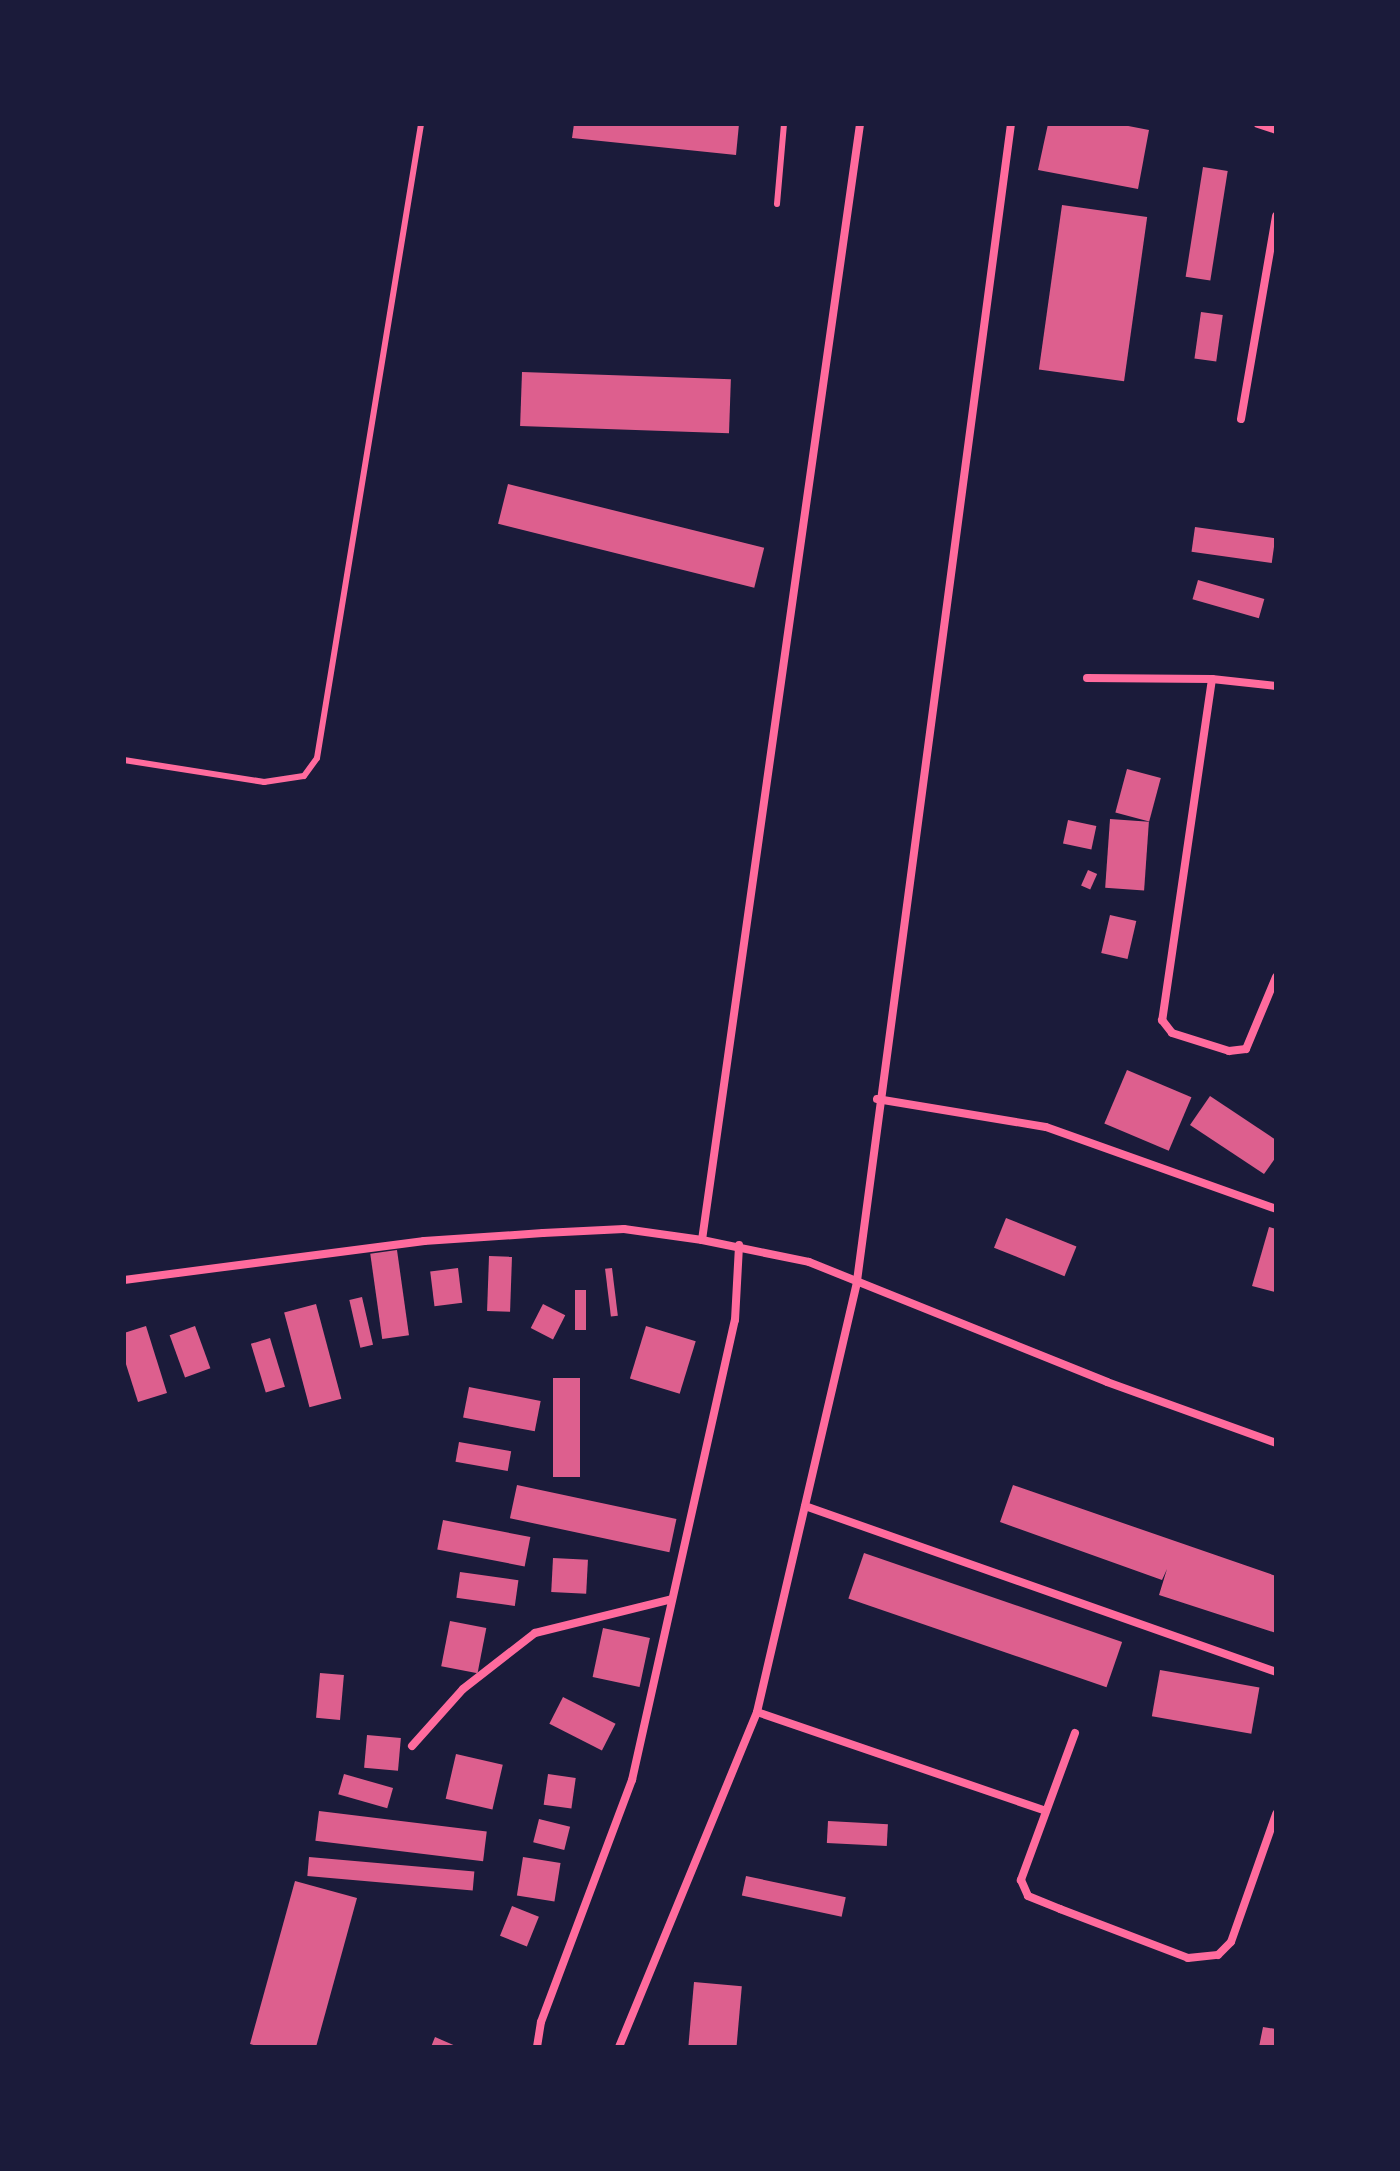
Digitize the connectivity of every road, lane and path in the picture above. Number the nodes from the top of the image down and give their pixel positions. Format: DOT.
graph roads {
  1 [pos="421,124"];
  2 [pos="784,124"];
  3 [pos="860,124"];
  4 [pos="1011,124"];
  5 [pos="1258,124"];
  6 [pos="1276,130"];
  7 [pos="777,204"];
  8 [pos="1276,216"];
  9 [pos="1272,271"];
  10 [pos="1241,419"];
  11 [pos="1087,678"];
  12 [pos="1212,679"];
  13 [pos="1276,686"];
  14 [pos="124,760"];
  15 [pos="1276,977"];
  16 [pos="877,1099"];
  17 [pos="1276,1209"];
  18 [pos="702,1240"];
  19 [pos="744,1246"];
  20 [pos="124,1280"];
  21 [pos="857,1281"];
  22 [pos="1276,1443"];
  23 [pos="805,1506"];
  24 [pos="672,1599"];
  25 [pos="1276,1672"];
  26 [pos="757,1712"];
  27 [pos="1075,1733"];
  28 [pos="412,1746"];
  29 [pos="1046,1811"];
  30 [pos="1276,1814"];
  31 [pos="537,2047"];
  32 [pos="619,2047"];
  1 -- 14 [label="lane"];
  2 -- 7 [label="lane"];
  3 -- 18 [label="street"];
  4 -- 16 [label="street"];
  5 -- 6 [label="street"];
  8 -- 9 [label="street"];
  9 -- 10 [label="street"];
  11 -- 12 [label="street"];
  12 -- 13 [label="street"];
  12 -- 15 [label="street"];
  16 -- 17 [label="street"];
  16 -- 21 [label="street"];
  18 -- 19 [label="street"];
  18 -- 20 [label="street"];
  19 -- 21 [label="street"];
  19 -- 24 [label="street"];
  21 -- 22 [label="street"];
  21 -- 23 [label="street"];
  23 -- 25 [label="street"];
  23 -- 26 [label="street"];
  24 -- 28 [label="street"];
  24 -- 31 [label="street"];
  26 -- 29 [label="street"];
  26 -- 32 [label="street"];
  27 -- 29 [label="street"];
  29 -- 30 [label="street"];
}
